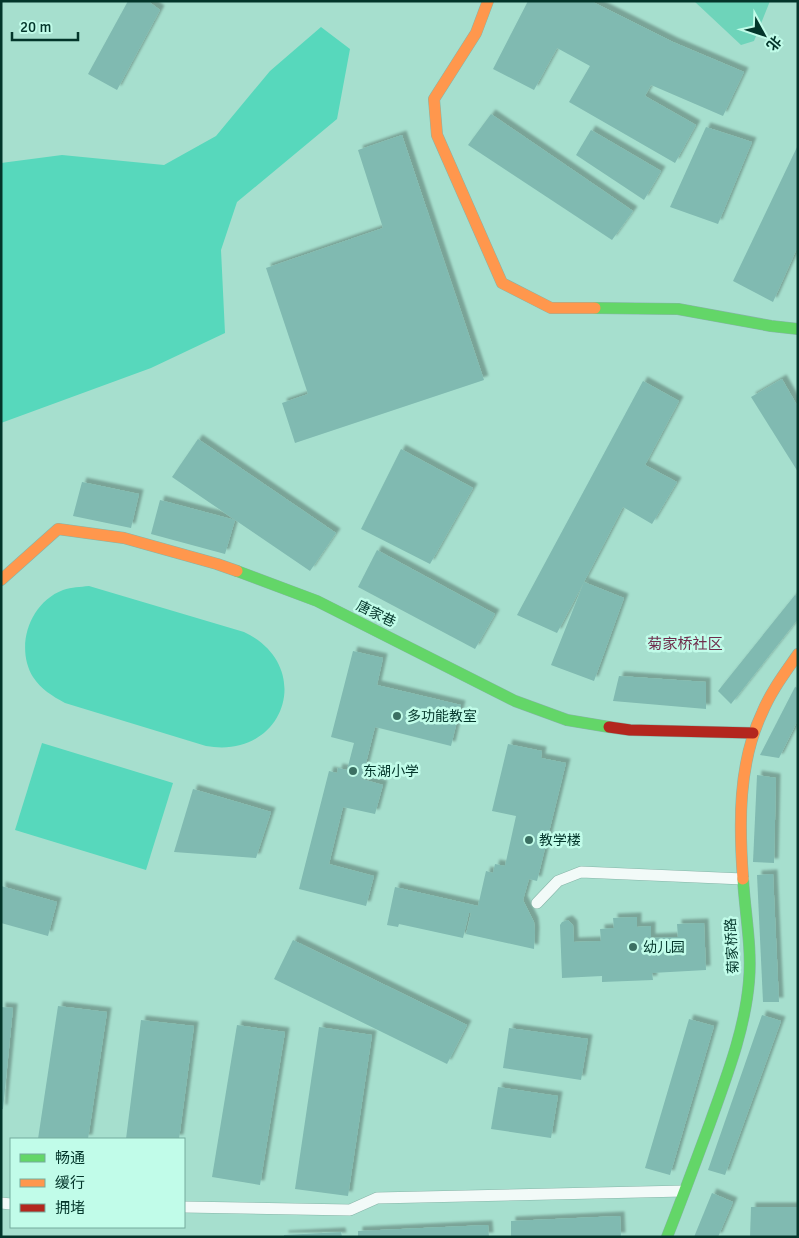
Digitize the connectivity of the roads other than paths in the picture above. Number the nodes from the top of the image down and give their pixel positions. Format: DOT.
graph roads {
  1 [pos="488,1"];
  2 [pos="798,328"];
  3 [pos="1,580"];
  4 [pos="798,654"];
  5 [pos="753,733"];
  6 [pos="743,879"];
  7 [pos="537,903"];
  8 [pos="686,1191"];
  9 [pos="185,1207"];
  10 [pos="667,1237"];
  1 -- 2 [label="street"];
  3 -- 5 [label="street, 唐家巷"];
  4 -- 5 [label="street, 菊家桥路"];
  5 -- 6 [label="street, 菊家桥路"];
  6 -- 7 [label="lane"];
  6 -- 8 [label="street, 菊家桥路"];
  8 -- 9 [label="lane"];
  8 -- 10 [label="street, 菊家桥路"];
}
